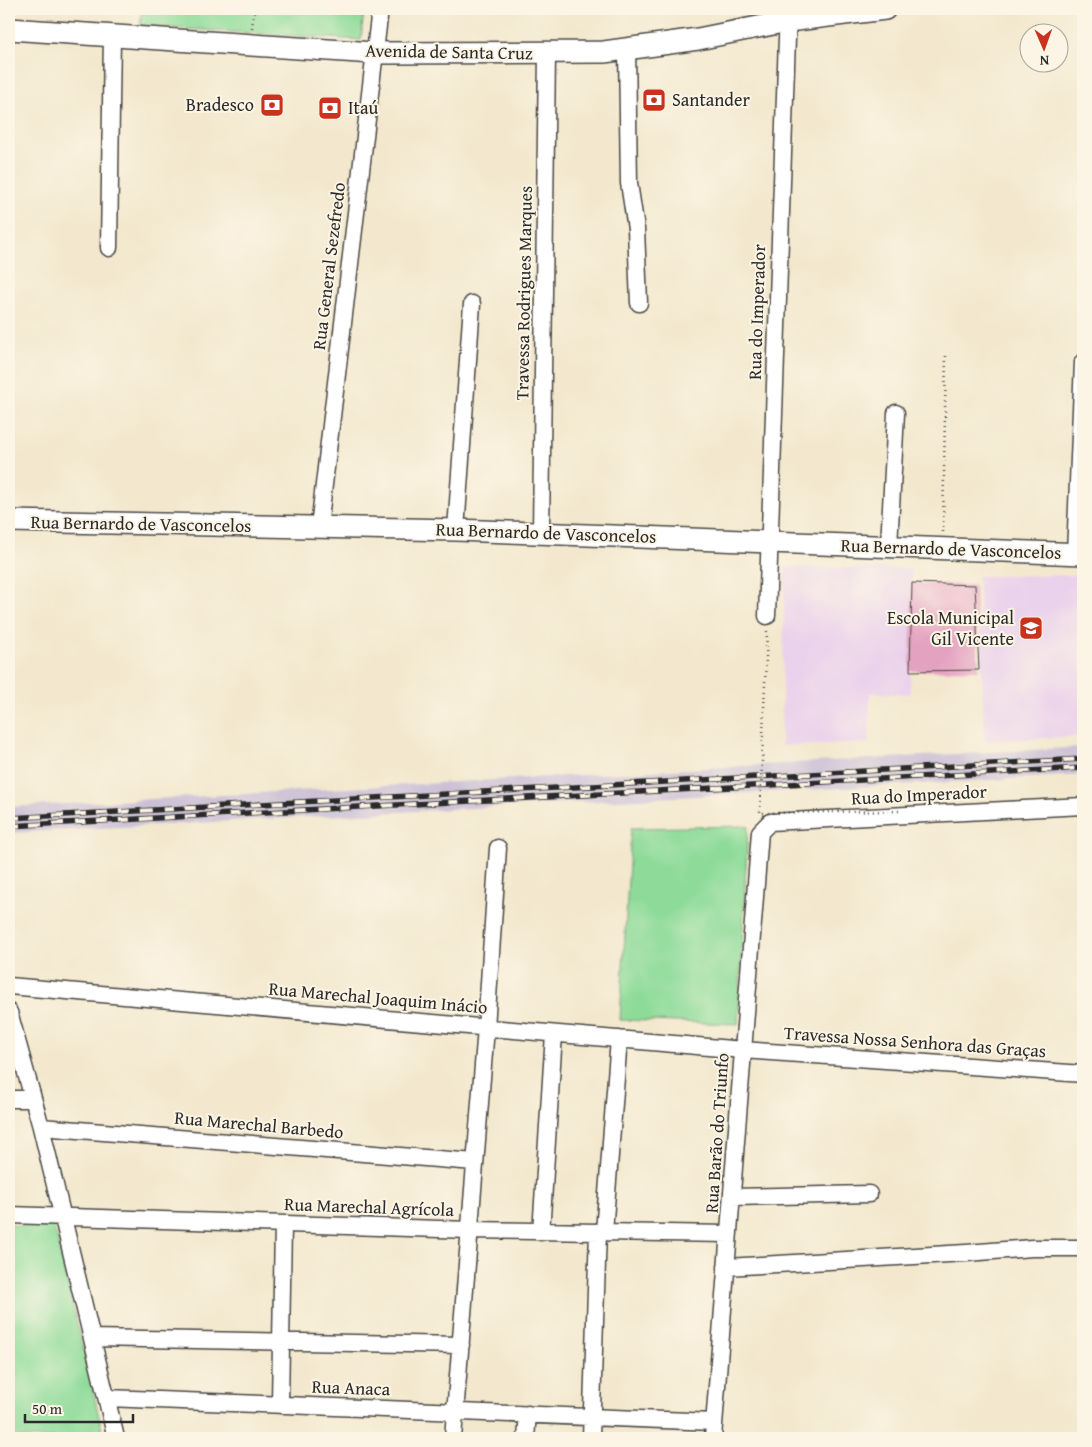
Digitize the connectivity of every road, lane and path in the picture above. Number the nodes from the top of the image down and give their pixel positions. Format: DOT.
graph roads {
  1 [pos="380,9"];
  2 [pos="886,9"];
  3 [pos="788,15"];
  4 [pos="9,30"];
  5 [pos="112,36"];
  6 [pos="627,49"];
  7 [pos="374,52"];
  8 [pos="547,53"];
  9 [pos="109,248"];
  10 [pos="639,303"];
  11 [pos="472,304"];
  12 [pos="946,352"];
  13 [pos="1083,362"];
  14 [pos="896,413"];
  15 [pos="9,521"];
  16 [pos="319,527"];
  17 [pos="456,530"];
  18 [pos="541,533"];
  19 [pos="769,541"];
  20 [pos="889,546"];
  21 [pos="943,549"];
  22 [pos="1079,554"];
  23 [pos="767,623"];
  24 [pos="1083,806"];
  25 [pos="902,811"];
  26 [pos="760,832"];
  27 [pos="498,848"];
  28 [pos="9,986"];
  29 [pos="9,1012"];
  30 [pos="486,1028"];
  31 [pos="554,1034"];
  32 [pos="619,1039"];
  33 [pos="743,1050"];
  34 [pos="1083,1074"];
  35 [pos="9,1099"];
  36 [pos="33,1099"];
  37 [pos="41,1127"];
  38 [pos="475,1162"];
  39 [pos="869,1194"];
  40 [pos="732,1197"];
  41 [pos="9,1215"];
  42 [pos="62,1216"];
  43 [pos="283,1224"];
  44 [pos="470,1230"];
  45 [pos="540,1232"];
  46 [pos="601,1232"];
  47 [pos="729,1234"];
  48 [pos="1083,1248"];
  49 [pos="726,1267"];
  50 [pos="92,1338"];
  51 [pos="282,1342"];
  52 [pos="461,1345"];
  53 [pos="107,1398"];
  54 [pos="280,1405"];
  55 [pos="454,1412"];
  56 [pos="528,1414"];
  57 [pos="593,1418"];
  58 [pos="714,1422"];
  59 [pos="116,1438"];
  60 [pos="453,1438"];
  61 [pos="526,1438"];
  62 [pos="591,1438"];
  63 [pos="713,1438"];
  1 -- 7 [label="street, Rua General Sezefredo"];
  2 -- 3 [label="main road, Avenida de Santa Cruz"];
  3 -- 6 [label="main road, Avenida de Santa Cruz"];
  3 -- 19 [label="street, Rua do Imperador"];
  4 -- 5 [label="main road, Avenida de Santa Cruz"];
  5 -- 7 [label="main road, Avenida de Santa Cruz"];
  5 -- 9 [label="street"];
  6 -- 8 [label="main road, Avenida de Santa Cruz"];
  6 -- 10 [label="street"];
  7 -- 8 [label="main road, Avenida de Santa Cruz"];
  7 -- 16 [label="street, Rua General Sezefredo"];
  8 -- 18 [label="street, Travessa Rodrigues Marques"];
  11 -- 17 [label="street"];
  12 -- 21 [label="path"];
  13 -- 22 [label="street"];
  14 -- 20 [label="street"];
  15 -- 16 [label="main road, Rua Bernardo de Vasconcelos"];
  16 -- 17 [label="main road, Rua Bernardo de Vasconcelos"];
  17 -- 18 [label="main road, Rua Bernardo de Vasconcelos"];
  18 -- 19 [label="main road, Rua Bernardo de Vasconcelos"];
  19 -- 20 [label="main road, Rua Bernardo de Vasconcelos"];
  19 -- 23 [label="street, Rua do Imperador"];
  20 -- 21 [label="main road, Rua Bernardo de Vasconcelos"];
  21 -- 22 [label="main road, Rua Bernardo de Vasconcelos"];
  23 -- 25 [label="path, bridge"];
  24 -- 26 [label="street, Rua do Imperador"];
  26 -- 33 [label="street, Rua Barão do Triunfo"];
  27 -- 30 [label="street"];
  28 -- 30 [label="street, Rua Marechal Joaquim Inácio"];
  29 -- 36 [label="street"];
  30 -- 31 [label="street, Rua Marechal Joaquim Inácio"];
  30 -- 38 [label="street"];
  31 -- 32 [label="street, Rua Marechal Joaquim Inácio"];
  31 -- 45 [label="street"];
  32 -- 33 [label="street, Rua Marechal Joaquim Inácio"];
  32 -- 46 [label="street"];
  33 -- 34 [label="street, Travessa Nossa Senhora das Graças"];
  33 -- 40 [label="street, Rua Barão do Triunfo"];
  35 -- 36 [label="street"];
  36 -- 37 [label="street"];
  37 -- 38 [label="street, Rua Marechal Barbedo"];
  37 -- 42 [label="street"];
  38 -- 44 [label="street"];
  39 -- 40 [label="street"];
  40 -- 47 [label="street, Rua Barão do Triunfo"];
  41 -- 42 [label="street, Rua Marechal Agrícola"];
  42 -- 43 [label="street, Rua Marechal Agrícola"];
  42 -- 50 [label="street"];
  43 -- 44 [label="street, Rua Marechal Agrícola"];
  43 -- 51 [label="street"];
  44 -- 45 [label="street, Rua Marechal Agrícola"];
  44 -- 52 [label="street"];
  45 -- 46 [label="street, Rua Marechal Agrícola"];
  46 -- 47 [label="street, Rua Marechal Agrícola"];
  46 -- 57 [label="street"];
  47 -- 49 [label="street, Rua Barão do Triunfo"];
  48 -- 49 [label="street"];
  49 -- 58 [label="street, Rua Barão do Triunfo"];
  50 -- 51 [label="street"];
  50 -- 53 [label="street"];
  51 -- 52 [label="street"];
  51 -- 54 [label="street"];
  52 -- 55 [label="street"];
  53 -- 54 [label="street, Rua Anaca"];
  53 -- 59 [label="street"];
  54 -- 55 [label="street, Rua Anaca"];
  55 -- 56 [label="street, Rua Anaca"];
  55 -- 60 [label="street"];
  56 -- 57 [label="street, Rua Anaca"];
  56 -- 61 [label="street"];
  57 -- 58 [label="street, Rua Anaca"];
  57 -- 62 [label="street"];
  58 -- 63 [label="street, Rua Barão do Triunfo"];
}
